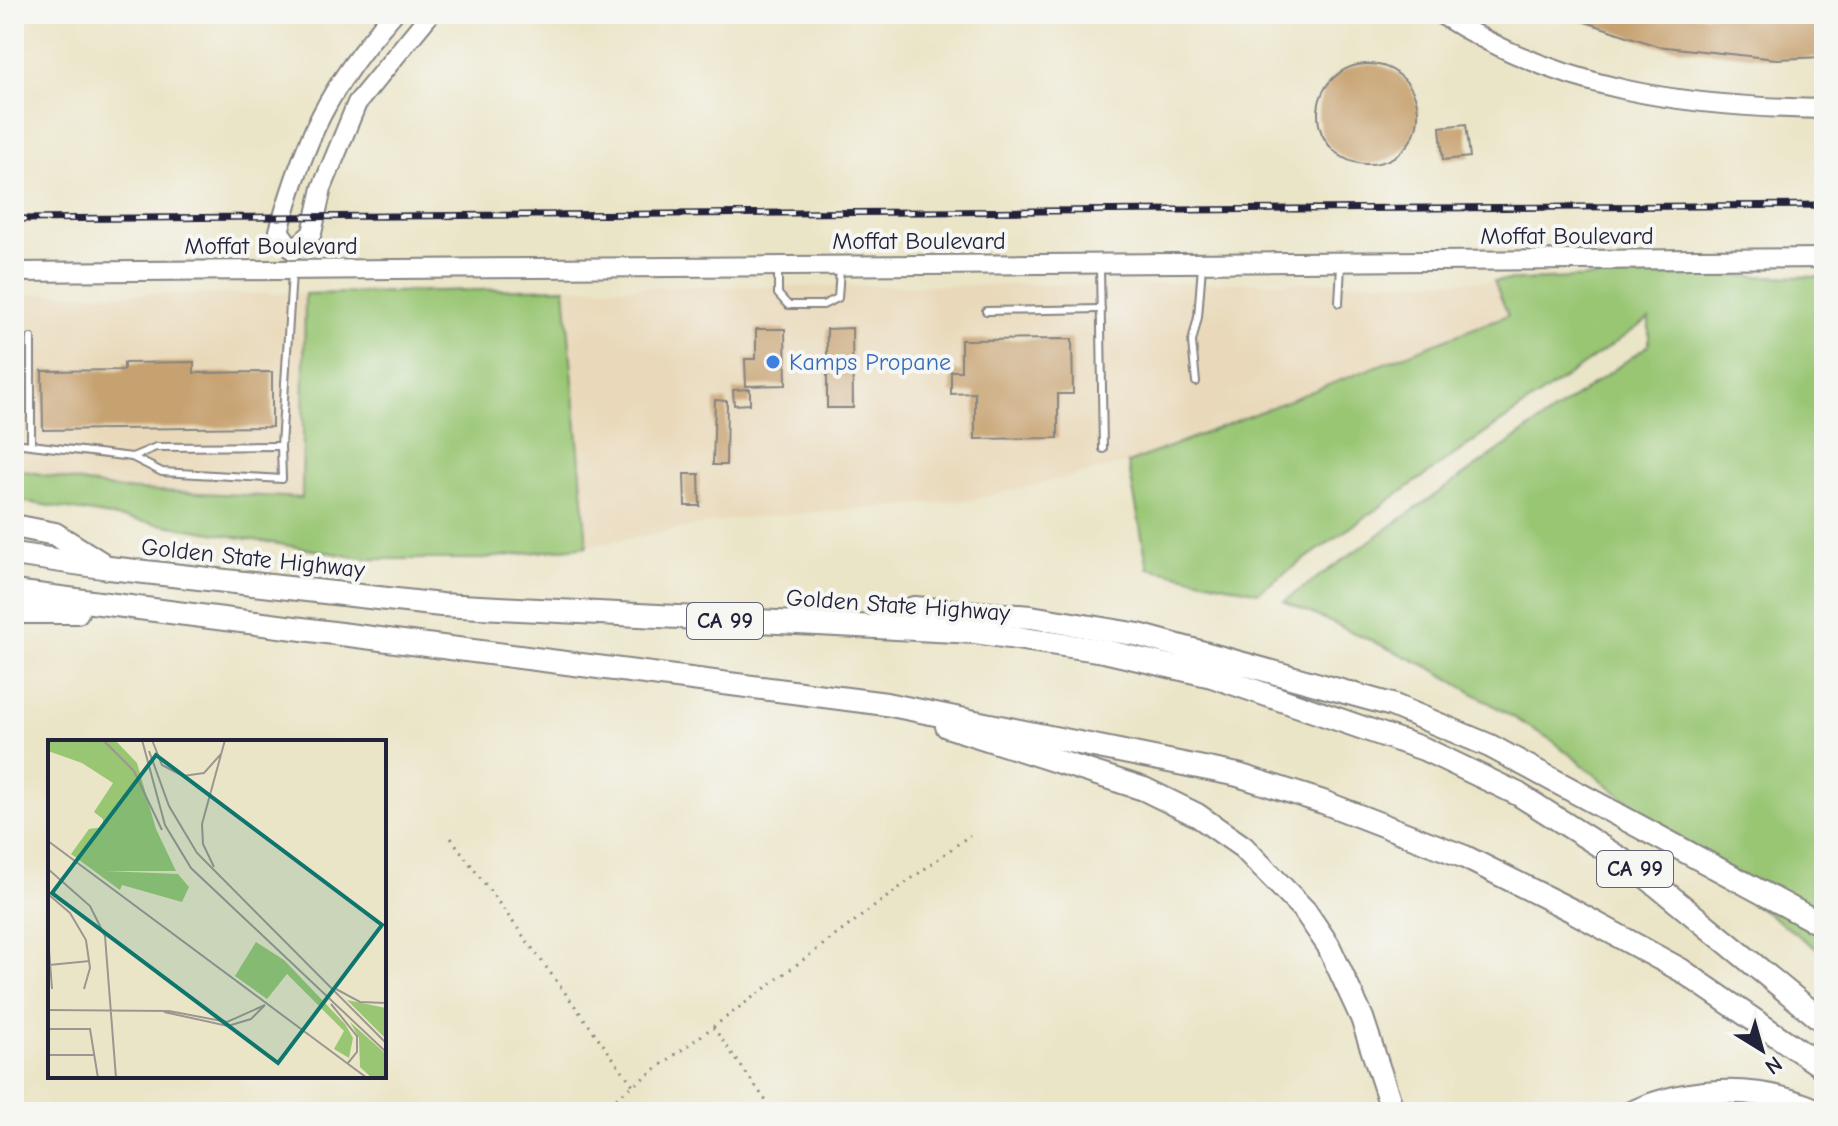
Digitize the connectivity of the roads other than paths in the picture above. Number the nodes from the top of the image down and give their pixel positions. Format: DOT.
graph roads {
  1 [pos="393,14"];
  2 [pos="430,14"];
  3 [pos="1440,14"];
  4 [pos="1824,109"];
  5 [pos="293,250"];
  6 [pos="1824,258"];
  7 [pos="1341,262"];
  8 [pos="1100,263"];
  9 [pos="1202,263"];
  10 [pos="778,266"];
  11 [pos="840,266"];
  12 [pos="292,270"];
  13 [pos="14,272"];
  14 [pos="1339,303"];
  15 [pos="1101,309"];
  16 [pos="986,311"];
  17 [pos="31,338"];
  18 [pos="1196,382"];
  19 [pos="14,443"];
  20 [pos="31,445"];
  21 [pos="281,446"];
  22 [pos="1103,449"];
  23 [pos="132,457"];
  24 [pos="14,526"];
  25 [pos="14,554"];
  26 [pos="109,568"];
  27 [pos="14,592"];
  28 [pos="14,612"];
  29 [pos="177,612"];
  30 [pos="871,627"];
  31 [pos="886,704"];
  32 [pos="1824,926"];
  33 [pos="1824,1022"];
  34 [pos="1824,1068"];
  35 [pos="1393,1112"];
  36 [pos="1633,1112"];
  37 [pos="1820,1112"];
  1 -- 5 [label="main road"];
  2 -- 5 [label="main road"];
  3 -- 4 [label="main road"];
  5 -- 12 [label="main road"];
  6 -- 7 [label="main road, Moffat Boulevard"];
  7 -- 9 [label="main road, Moffat Boulevard"];
  7 -- 14 [label="lane"];
  8 -- 9 [label="main road, Moffat Boulevard"];
  8 -- 11 [label="main road, Moffat Boulevard"];
  8 -- 15 [label="lane"];
  9 -- 18 [label="lane"];
  10 -- 11 [label="main road, Moffat Boulevard"];
  10 -- 11 [label="lane"];
  10 -- 12 [label="main road, Moffat Boulevard"];
  12 -- 13 [label="main road, Moffat Boulevard"];
  12 -- 21 [label="lane"];
  15 -- 16 [label="lane"];
  15 -- 22 [label="lane"];
  17 -- 20 [label="lane"];
  19 -- 20 [label="lane"];
  20 -- 23 [label="lane"];
  21 -- 23 [label="lane"];
  21 -- 23 [label="lane"];
  24 -- 26 [label="highway"];
  25 -- 26 [label="highway, Golden State Highway / CA 99"];
  26 -- 30 [label="highway, Golden State Highway / CA 99"];
  27 -- 29 [label="highway, CA 99"];
  28 -- 29 [label="highway"];
  29 -- 31 [label="highway, CA 99"];
  30 -- 32 [label="highway"];
  30 -- 33 [label="highway, Golden State Highway / CA 99"];
  31 -- 34 [label="highway, CA 99"];
  31 -- 35 [label="highway"];
  36 -- 37 [label="highway"];
}
